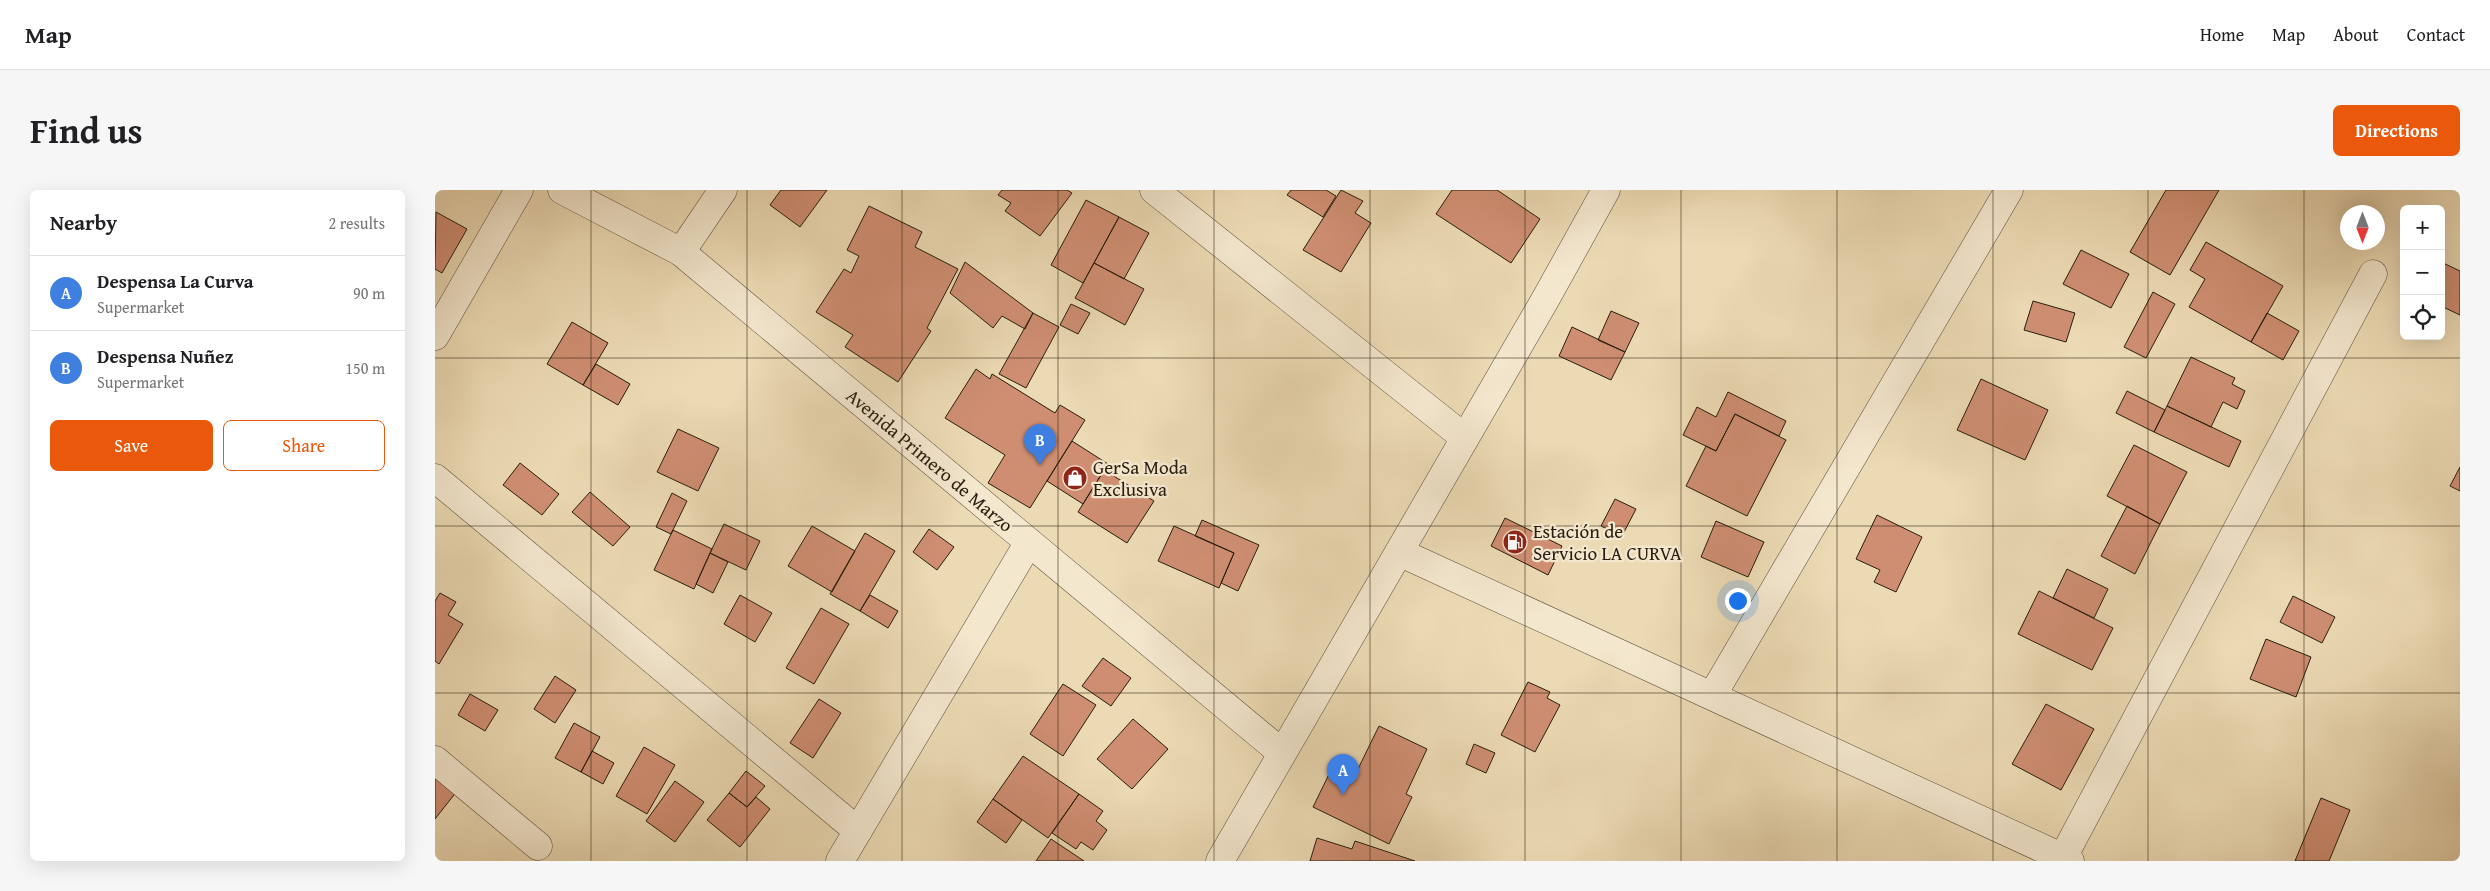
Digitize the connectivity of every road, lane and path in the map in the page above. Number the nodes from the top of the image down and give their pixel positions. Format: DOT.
graph roads {
  1 [pos="519,190"];
  2 [pos="562,190"];
  3 [pos="723,190"];
  4 [pos="1154,190"];
  5 [pos="1606,190"];
  6 [pos="2009,190"];
  7 [pos="681,252"];
  8 [pos="2373,274"];
  9 [pos="435,336"];
  10 [pos="1465,438"];
  11 [pos="435,478"];
  12 [pos="1029,542"];
  13 [pos="1399,552"];
  14 [pos="1712,696"];
  15 [pos="1282,754"];
  16 [pos="435,760"];
  17 [pos="857,831"];
  18 [pos="538,846"];
  19 [pos="2065,860"];
  20 [pos="840,861"];
  21 [pos="1220,861"];
  1 -- 9 [label="street"];
  2 -- 7 [label="street, Avenida Primero de Marzo"];
  3 -- 7 [label="street"];
  4 -- 10 [label="street"];
  5 -- 10 [label="street"];
  6 -- 14 [label="street"];
  7 -- 12 [label="street, Avenida Primero de Marzo"];
  8 -- 19 [label="street"];
  10 -- 13 [label="street"];
  11 -- 17 [label="street"];
  12 -- 15 [label="street, Avenida Primero de Marzo"];
  12 -- 17 [label="street"];
  13 -- 14 [label="street"];
  13 -- 15 [label="street"];
  14 -- 19 [label="street"];
  15 -- 21 [label="street"];
  16 -- 18 [label="street"];
  17 -- 20 [label="street"];
}
